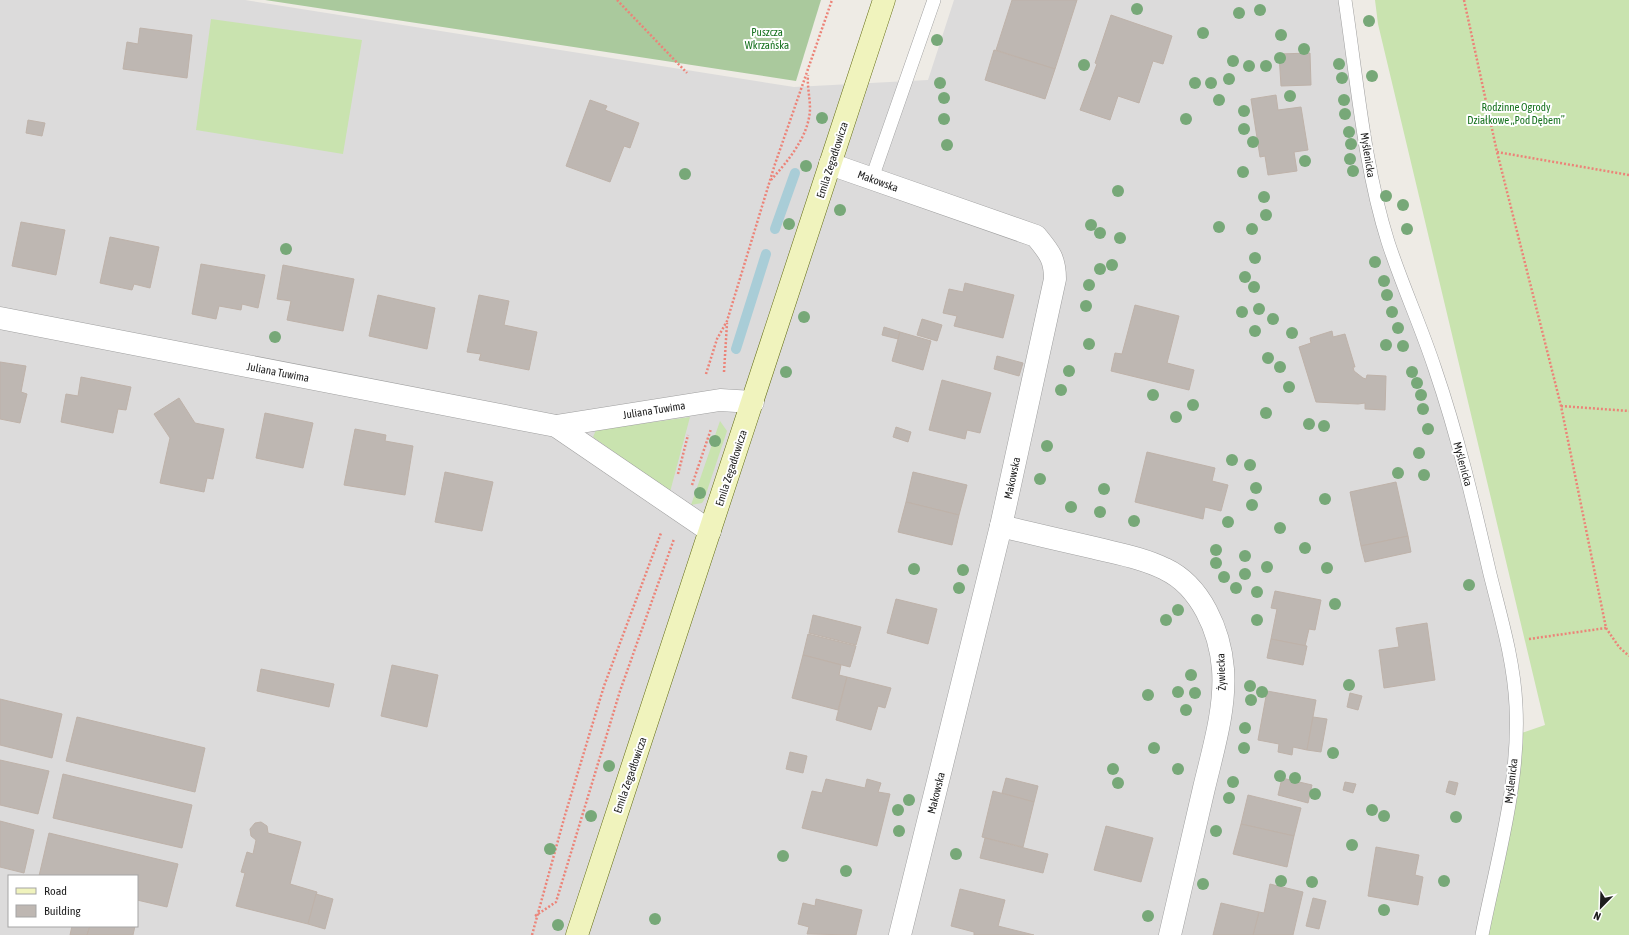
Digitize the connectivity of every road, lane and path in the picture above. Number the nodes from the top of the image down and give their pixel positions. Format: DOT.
graph roads {
  1 [pos="616,0"];
  2 [pos="832,0"];
  3 [pos="884,0"];
  4 [pos="934,0"];
  5 [pos="1345,0"];
  6 [pos="1464,0"];
  7 [pos="808,72"];
  8 [pos="687,73"];
  9 [pos="1497,152"];
  10 [pos="830,164"];
  11 [pos="1629,175"];
  12 [pos="872,178"];
  13 [pos="770,180"];
  14 [pos="0,318"];
  15 [pos="727,321"];
  16 [pos="720,400"];
  17 [pos="753,402"];
  18 [pos="696,404"];
  19 [pos="1561,406"];
  20 [pos="1629,412"];
  21 [pos="556,426"];
  22 [pos="677,510"];
  23 [pos="1001,526"];
  24 [pos="710,532"];
  25 [pos="1606,628"];
  26 [pos="1507,643"];
  27 [pos="1629,656"];
  28 [pos="535,916"];
  29 [pos="532,935"];
  30 [pos="578,935"];
  31 [pos="900,935"];
  32 [pos="1170,935"];
  33 [pos="1482,935"];
  1 -- 8 [label="path"];
  2 -- 7 [label="path"];
  3 -- 10 [label="main road, Emila Zegadłowicza"];
  4 -- 12 [label="lane"];
  5 -- 26 [label="lane, Myślenicka"];
  6 -- 9 [label="path"];
  7 -- 13 [label="path"];
  7 -- 13 [label="path"];
  9 -- 11 [label="path"];
  9 -- 19 [label="path"];
  10 -- 12 [label="street, Makowska"];
  10 -- 17 [label="main road, Emila Zegadłowicza"];
  12 -- 23 [label="street, Makowska"];
  13 -- 15 [label="path"];
  14 -- 21 [label="street, Juliana Tuwima"];
  15 -- 16 [label="path"];
  15 -- 18 [label="path"];
  16 -- 17 [label="street, Juliana Tuwima"];
  16 -- 18 [label="street, Juliana Tuwima"];
  16 -- 22 [label="path"];
  17 -- 24 [label="main road, Emila Zegadłowicza"];
  18 -- 21 [label="street, Juliana Tuwima"];
  18 -- 22 [label="path"];
  19 -- 20 [label="path"];
  19 -- 25 [label="path"];
  21 -- 22 [label="street, Juliana Tuwima"];
  22 -- 24 [label="street, Juliana Tuwima"];
  22 -- 28 [label="path"];
  22 -- 28 [label="path"];
  23 -- 31 [label="street, Makowska"];
  23 -- 32 [label="street, Żywiecka"];
  24 -- 30 [label="main road, Emila Zegadłowicza"];
  25 -- 26 [label="path"];
  25 -- 27 [label="path"];
  26 -- 33 [label="lane, Myślenicka"];
  28 -- 29 [label="path"];
}
